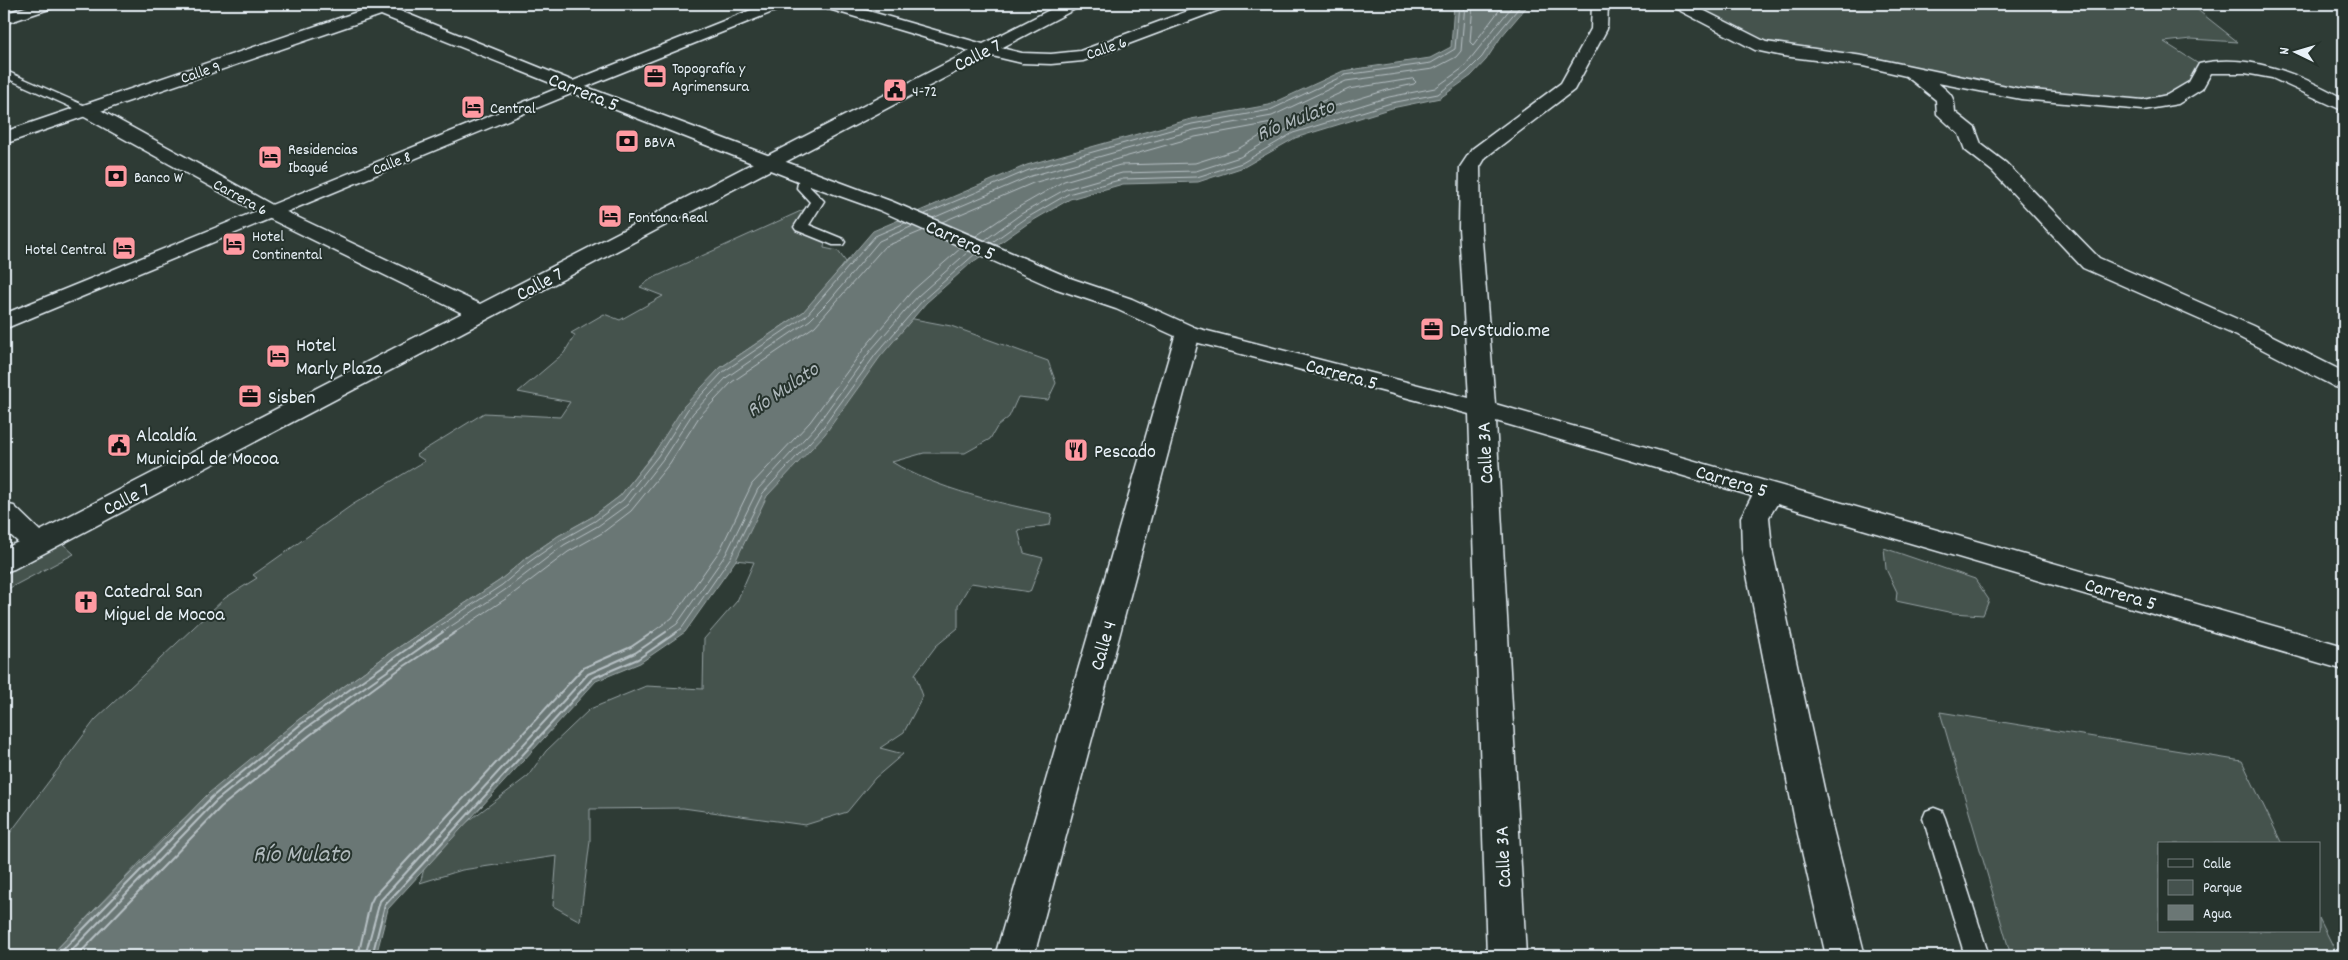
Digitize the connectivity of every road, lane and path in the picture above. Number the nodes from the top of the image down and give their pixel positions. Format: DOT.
graph roads {
  1 [pos="49,4"];
  2 [pos="778,4"];
  3 [pos="828,4"];
  4 [pos="1073,4"];
  5 [pos="1221,4"];
  6 [pos="1600,4"];
  7 [pos="1679,4"];
  8 [pos="382,5"];
  9 [pos="4,19"];
  10 [pos="986,50"];
  11 [pos="1896,67"];
  12 [pos="4,72"];
  13 [pos="573,87"];
  14 [pos="2344,106"];
  15 [pos="86,110"];
  16 [pos="4,138"];
  17 [pos="767,162"];
  18 [pos="805,177"];
  19 [pos="269,211"];
  20 [pos="838,242"];
  21 [pos="482,314"];
  22 [pos="4,322"];
  23 [pos="1188,333"];
  24 [pos="2344,382"];
  25 [pos="1482,409"];
  26 [pos="1773,492"];
  27 [pos="4,513"];
  28 [pos="37,544"];
  29 [pos="4,562"];
  30 [pos="2344,658"];
  31 [pos="1934,818"];
  32 [pos="1015,956"];
  33 [pos="1506,956"];
  34 [pos="1846,956"];
  35 [pos="1978,956"];
  1 -- 9 [label="street"];
  2 -- 13 [label="street, Calle 8"];
  3 -- 10 [label="street, Calle 6"];
  4 -- 10 [label="street, Calle 7"];
  5 -- 10 [label="street, Calle 6"];
  6 -- 25 [label="street, Calle 3A"];
  7 -- 11 [label="street"];
  8 -- 13 [label="street, Carrera 5"];
  8 -- 15 [label="street, Calle 9"];
  10 -- 17 [label="street, Calle 7"];
  11 -- 14 [label="street"];
  11 -- 24 [label="street"];
  12 -- 15 [label="lane, Carrera 6"];
  13 -- 17 [label="street, Carrera 5"];
  13 -- 19 [label="street, Calle 8"];
  15 -- 16 [label="street, Calle 9"];
  15 -- 19 [label="street, Carrera 6"];
  17 -- 18 [label="street, Carrera 5"];
  17 -- 21 [label="street, Calle 7"];
  18 -- 20 [label="lane"];
  18 -- 23 [label="street, Carrera 5"];
  19 -- 21 [label="street, Carrera 6"];
  19 -- 22 [label="street, Calle 8"];
  21 -- 28 [label="street, Calle 7"];
  23 -- 25 [label="street, Carrera 5"];
  23 -- 32 [label="street, Calle 4"];
  25 -- 26 [label="street, Carrera 5"];
  25 -- 33 [label="street, Calle 3A"];
  26 -- 30 [label="street, Carrera 5"];
  26 -- 34 [label="street"];
  27 -- 28 [label="street"];
  28 -- 29 [label="street, Calle 7"];
  31 -- 35 [label="lane"];
}
